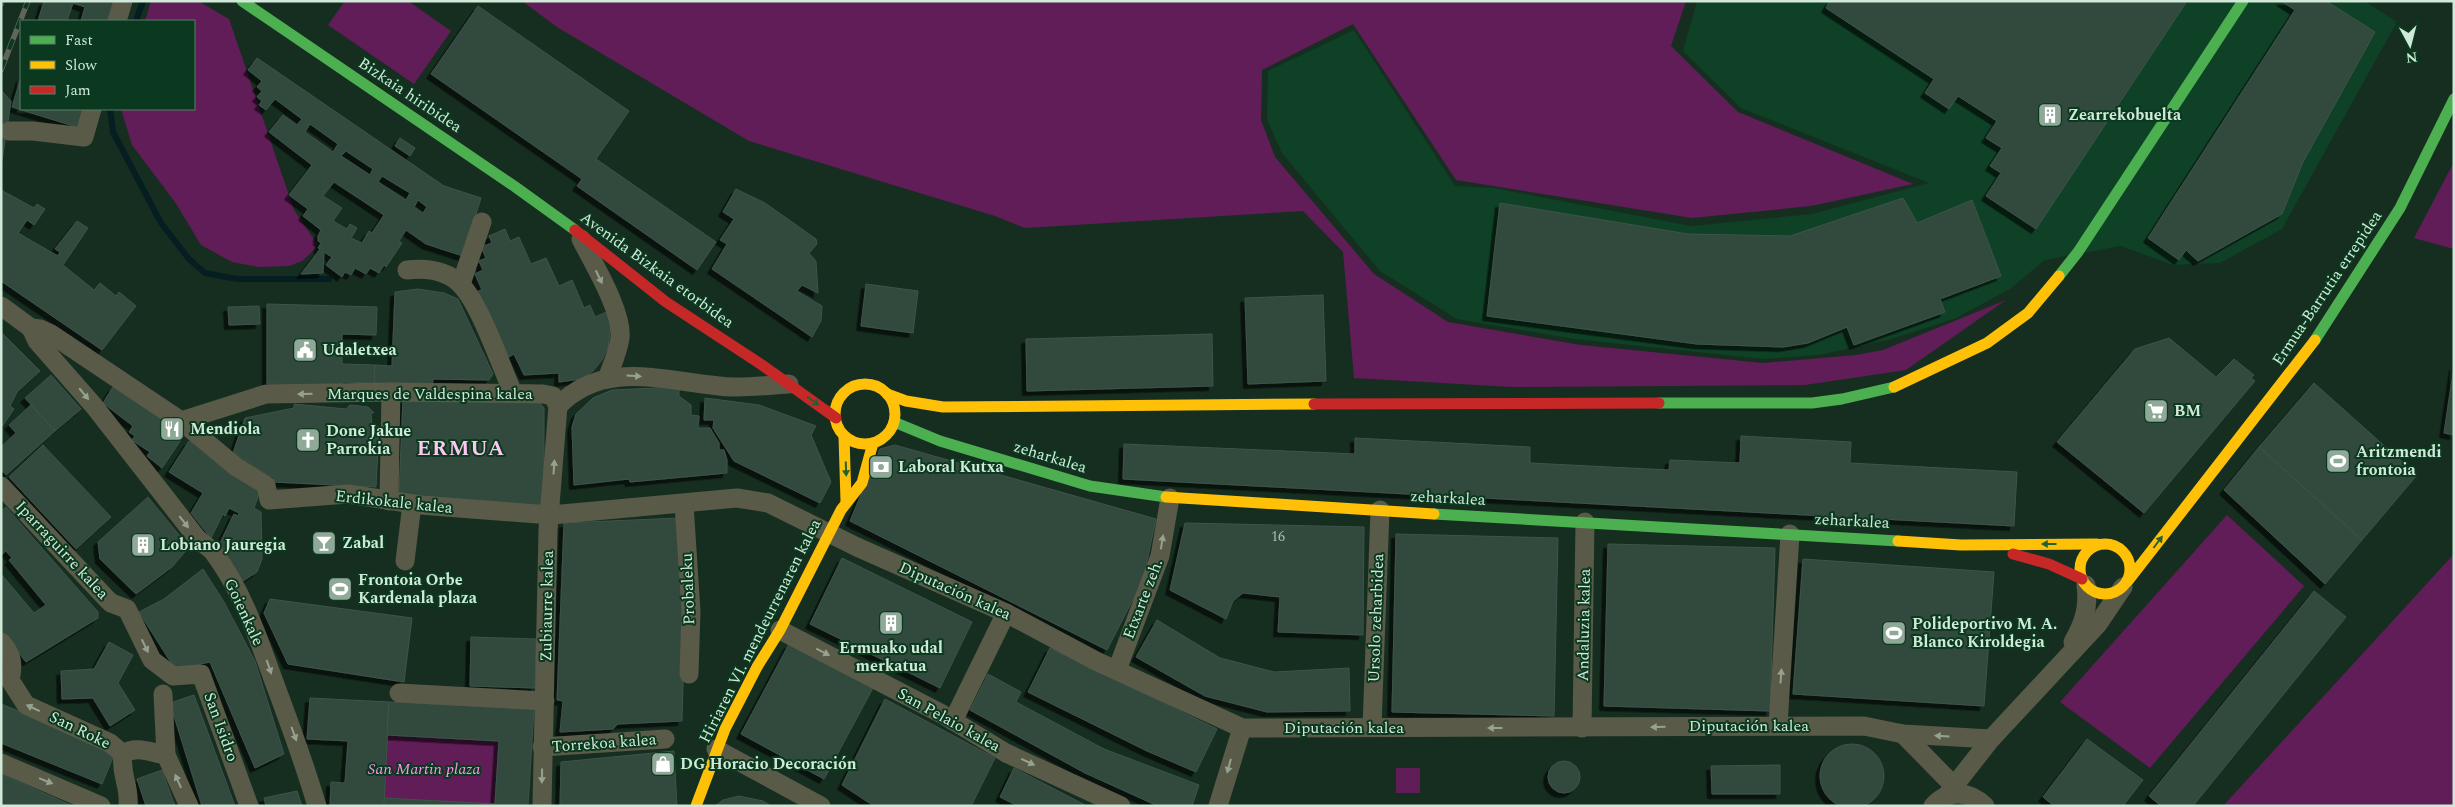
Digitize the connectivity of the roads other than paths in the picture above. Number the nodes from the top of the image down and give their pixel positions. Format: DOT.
graph roads {
  1 [pos="123,1"];
  2 [pos="242,1"];
  3 [pos="2243,1"];
  4 [pos="117,20"];
  5 [pos="2454,100"];
  6 [pos="92,110"];
  7 [pos="9,131"];
  8 [pos="558,217"];
  9 [pos="482,222"];
  10 [pos="579,233"];
  11 [pos="407,270"];
  12 [pos="461,284"];
  13 [pos="1,306"];
  14 [pos="31,328"];
  15 [pos="607,378"];
  16 [pos="794,381"];
  17 [pos="834,386"];
  18 [pos="853,387"];
  19 [pos="391,392"];
  20 [pos="512,393"];
  21 [pos="887,394"];
  22 [pos="558,406"];
  23 [pos="938,406"];
  24 [pos="836,418"];
  25 [pos="894,420"];
  26 [pos="181,421"];
  27 [pos="886,435"];
  28 [pos="844,436"];
  29 [pos="940,441"];
  30 [pos="873,443"];
  31 [pos="1,486"];
  32 [pos="1170,498"];
  33 [pos="389,501"];
  34 [pos="846,501"];
  35 [pos="412,504"];
  36 [pos="684,504"];
  37 [pos="2187,504"];
  38 [pos="1380,510"];
  39 [pos="551,515"];
  40 [pos="1585,522"];
  41 [pos="2152,529"];
  42 [pos="828,534"];
  43 [pos="1790,534"];
  44 [pos="2127,540"];
  45 [pos="2097,544"];
  46 [pos="1961,545"];
  47 [pos="2115,545"];
  48 [pos="405,561"];
  49 [pos="2084,582"];
  50 [pos="2125,584"];
  51 [pos="1006,613"];
  52 [pos="780,630"];
  53 [pos="1,642"];
  54 [pos="2061,662"];
  55 [pos="1117,670"];
  56 [pos="688,674"];
  57 [pos="173,676"];
  58 [pos="6,684"];
  59 [pos="399,693"];
  60 [pos="163,694"];
  61 [pos="545,701"];
  62 [pos="953,720"];
  63 [pos="1778,725"];
  64 [pos="1372,727"];
  65 [pos="1242,728"];
  66 [pos="1582,728"];
  67 [pos="1903,734"];
  68 [pos="666,738"];
  69 [pos="1991,739"];
  70 [pos="542,747"];
  71 [pos="716,749"];
  72 [pos="123,754"];
  73 [pos="166,756"];
  74 [pos="1,763"];
  75 [pos="1945,796"];
  76 [pos="101,806"];
  77 [pos="128,806"];
  78 [pos="188,806"];
  79 [pos="249,806"];
  80 [pos="318,806"];
  81 [pos="542,806"];
  82 [pos="696,806"];
  83 [pos="821,806"];
  84 [pos="1121,806"];
  85 [pos="1218,806"];
  86 [pos="1985,806"];
  1 -- 4 [label="street"];
  2 -- 8 [label="street, Bizkaia hiribidea"];
  3 -- 23 [label="street"];
  5 -- 37 [label="street, Ermua-Barrutia errepidea"];
  6 -- 7 [label="street"];
  8 -- 10 [label="street, Avenida Bizkaia etorbidea"];
  9 -- 12 [label="street"];
  10 -- 15 [label="street, one-way"];
  10 -- 16 [label="street, Avenida Bizkaia etorbidea"];
  11 -- 12 [label="street"];
  12 -- 20 [label="street"];
  13 -- 14 [label="street"];
  14 -- 26 [label="street"];
  14 -- 80 [label="street, Goienkale, one-way"];
  15 -- 16 [label="street, one-way"];
  15 -- 22 [label="street"];
  16 -- 24 [label="street, one-way"];
  17 -- 18 [label="street"];
  18 -- 21 [label="street"];
  18 -- 24 [label="street"];
  19 -- 20 [label="street, Marques de Valdespina kalea"];
  19 -- 26 [label="street, Marques de Valdespina kalea, one-way"];
  19 -- 33 [label="street"];
  20 -- 22 [label="street, Marques de Valdespina kalea"];
  21 -- 23 [label="street"];
  21 -- 25 [label="street"];
  39 -- 22 [label="street, Zubiaurre kalea, one-way"];
  23 -- 25 [label="street"];
  24 -- 28 [label="street"];
  25 -- 27 [label="street"];
  25 -- 29 [label="street, zeharkalea"];
  26 -- 33 [label="street, Erdikokale kalea"];
  27 -- 29 [label="street, zeharkalea"];
  27 -- 30 [label="street"];
  28 -- 30 [label="street"];
  28 -- 34 [label="street, one-way"];
  29 -- 32 [label="street, zeharkalea"];
  30 -- 34 [label="street, Hiriaren VI. mendeurrenaren kalea"];
  31 -- 57 [label="street, Iparraguirre kalea, one-way"];
  32 -- 38 [label="street, zeharkalea"];
  55 -- 32 [label="street, Etxarte zeh., one-way"];
  33 -- 35 [label="street, Erdikokale kalea"];
  34 -- 42 [label="street, Hiriaren VI. mendeurrenaren kalea"];
  35 -- 39 [label="street, Erdikokale kalea"];
  35 -- 48 [label="street"];
  36 -- 39 [label="street"];
  36 -- 42 [label="street"];
  36 -- 56 [label="street, Probaleku"];
  37 -- 41 [label="street, Ermua-Barrutia errepidea"];
  50 -- 37 [label="street, Ermua-Barrutia errepidea, one-way"];
  38 -- 40 [label="street, zeharkalea"];
  38 -- 64 [label="street, Ursolo zeharbidea"];
  39 -- 61 [label="street, Zubiaurre kalea"];
  40 -- 43 [label="street, zeharkalea"];
  40 -- 66 [label="street, Andaluzia kalea"];
  42 -- 51 [label="street, Diputación kalea"];
  42 -- 52 [label="street, Hiriaren VI. mendeurrenaren kalea"];
  43 -- 46 [label="street, zeharkalea"];
  63 -- 43 [label="street, one-way"];
  44 -- 47 [label="street"];
  45 -- 46 [label="street, zeharkalea, one-way"];
  45 -- 47 [label="street"];
  45 -- 49 [label="street"];
  46 -- 49 [label="street, zeharkalea"];
  47 -- 50 [label="street"];
  49 -- 50 [label="street"];
  49 -- 54 [label="street"];
  50 -- 54 [label="street"];
  51 -- 55 [label="street, Diputación kalea"];
  51 -- 62 [label="street"];
  52 -- 62 [label="street, San Pelaio kalea, one-way"];
  52 -- 71 [label="street, Hiriaren VI. mendeurrenaren kalea"];
  53 -- 58 [label="street"];
  54 -- 69 [label="street"];
  55 -- 65 [label="street, Diputación kalea"];
  57 -- 79 [label="street, San Isidro"];
  72 -- 58 [label="street, San Roke, one-way"];
  59 -- 61 [label="street"];
  60 -- 73 [label="street"];
  61 -- 70 [label="street, Zubiaurre kalea"];
  62 -- 84 [label="street, San Pelaio kalea, one-way"];
  63 -- 66 [label="street, Diputación kalea, one-way"];
  63 -- 67 [label="street, Diputación kalea"];
  64 -- 65 [label="street, Diputación kalea"];
  66 -- 64 [label="street, Diputación kalea, one-way"];
  65 -- 85 [label="street, one-way"];
  69 -- 67 [label="street, Diputación kalea, one-way"];
  67 -- 75 [label="street"];
  68 -- 70 [label="street, Torrekoa kalea"];
  69 -- 75 [label="street"];
  70 -- 81 [label="street, Zubiaurre kalea, one-way"];
  71 -- 82 [label="street, Hiriaren VI. mendeurrenaren kalea"];
  71 -- 83 [label="street"];
  72 -- 73 [label="street, San Roke"];
  72 -- 77 [label="street"];
  78 -- 73 [label="street, one-way"];
  74 -- 76 [label="street, one-way"];
  75 -- 86 [label="street"];
}
